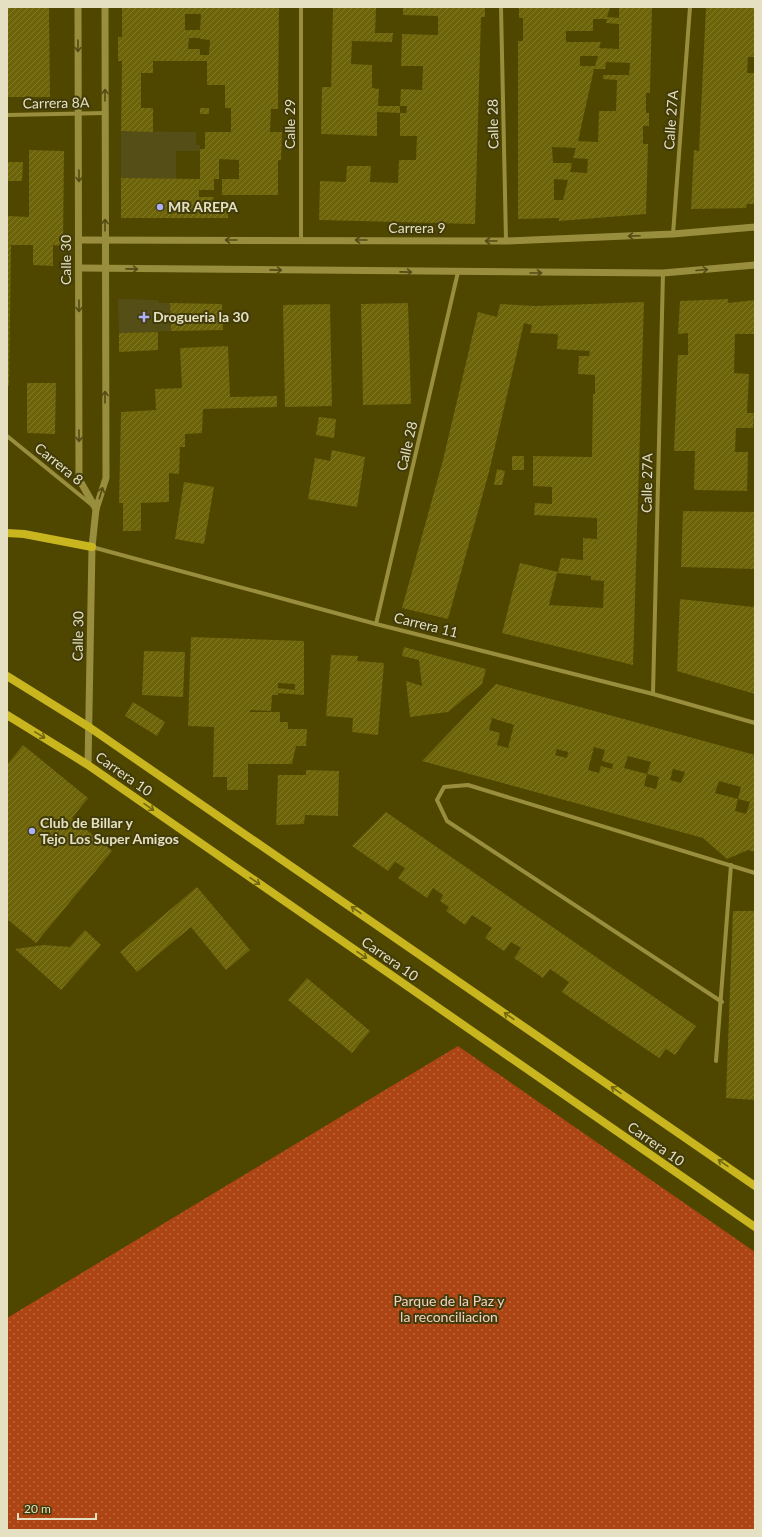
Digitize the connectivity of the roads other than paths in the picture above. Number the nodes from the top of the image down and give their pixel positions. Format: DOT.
graph roads {
  1 [pos="78,7"];
  2 [pos="104,7"];
  3 [pos="301,7"];
  4 [pos="501,7"];
  5 [pos="690,7"];
  6 [pos="105,113"];
  7 [pos="78,114"];
  8 [pos="7,115"];
  9 [pos="755,227"];
  10 [pos="673,234"];
  11 [pos="79,240"];
  12 [pos="105,240"];
  13 [pos="301,240"];
  14 [pos="506,241"];
  15 [pos="755,266"];
  16 [pos="79,268"];
  17 [pos="105,268"];
  18 [pos="458,272"];
  19 [pos="663,273"];
  20 [pos="7,436"];
  21 [pos="96,509"];
  22 [pos="7,533"];
  23 [pos="92,547"];
  24 [pos="376,624"];
  25 [pos="7,676"];
  26 [pos="653,694"];
  27 [pos="7,715"];
  28 [pos="755,723"];
  29 [pos="89,727"];
  30 [pos="88,765"];
  31 [pos="731,865"];
  32 [pos="755,873"];
  33 [pos="722,1002"];
  34 [pos="716,1061"];
  35 [pos="755,1186"];
  36 [pos="755,1227"];
  1 -- 7 [label="street, Calle 30, one-way"];
  6 -- 2 [label="street, Calle 30, one-way"];
  3 -- 13 [label="street, Calle 29"];
  4 -- 14 [label="street, Calle 28"];
  5 -- 10 [label="street, Calle 27A"];
  6 -- 7 [label="street, Carrera 8A"];
  12 -- 6 [label="street, Calle 30, one-way"];
  7 -- 8 [label="street, Carrera 8A"];
  7 -- 11 [label="street, Calle 30, one-way"];
  9 -- 10 [label="street, Carrera 9"];
  10 -- 14 [label="street, Carrera 9, one-way"];
  11 -- 12 [label="street, Carrera 9"];
  11 -- 16 [label="street, Calle 30"];
  13 -- 12 [label="street, Carrera 9, one-way"];
  12 -- 17 [label="street, Calle 30"];
  14 -- 13 [label="street, Carrera 9, one-way"];
  19 -- 15 [label="street, one-way"];
  16 -- 17 [label="street"];
  16 -- 21 [label="street, Calle 30, one-way"];
  17 -- 18 [label="street, one-way"];
  21 -- 17 [label="street, Calle 30, one-way"];
  18 -- 19 [label="street, one-way"];
  18 -- 24 [label="street, Calle 28"];
  19 -- 26 [label="street, Calle 27A"];
  20 -- 21 [label="street, Carrera 8"];
  21 -- 23 [label="street, Calle 30"];
  22 -- 23 [label="main road"];
  23 -- 24 [label="street, Carrera 11"];
  23 -- 29 [label="street, Calle 30"];
  24 -- 26 [label="street, Carrera 11"];
  25 -- 29 [label="main road, Carrera 10"];
  26 -- 28 [label="street, Carrera 11"];
  27 -- 30 [label="main road, Carrera 10, one-way"];
  29 -- 30 [label="street, Calle 30"];
  35 -- 29 [label="main road, Carrera 10, one-way"];
  30 -- 36 [label="main road, Carrera 10, one-way"];
  31 -- 32 [label="street"];
  31 -- 33 [label="street"];
  31 -- 33 [label="street"];
  33 -- 34 [label="street"];
}
